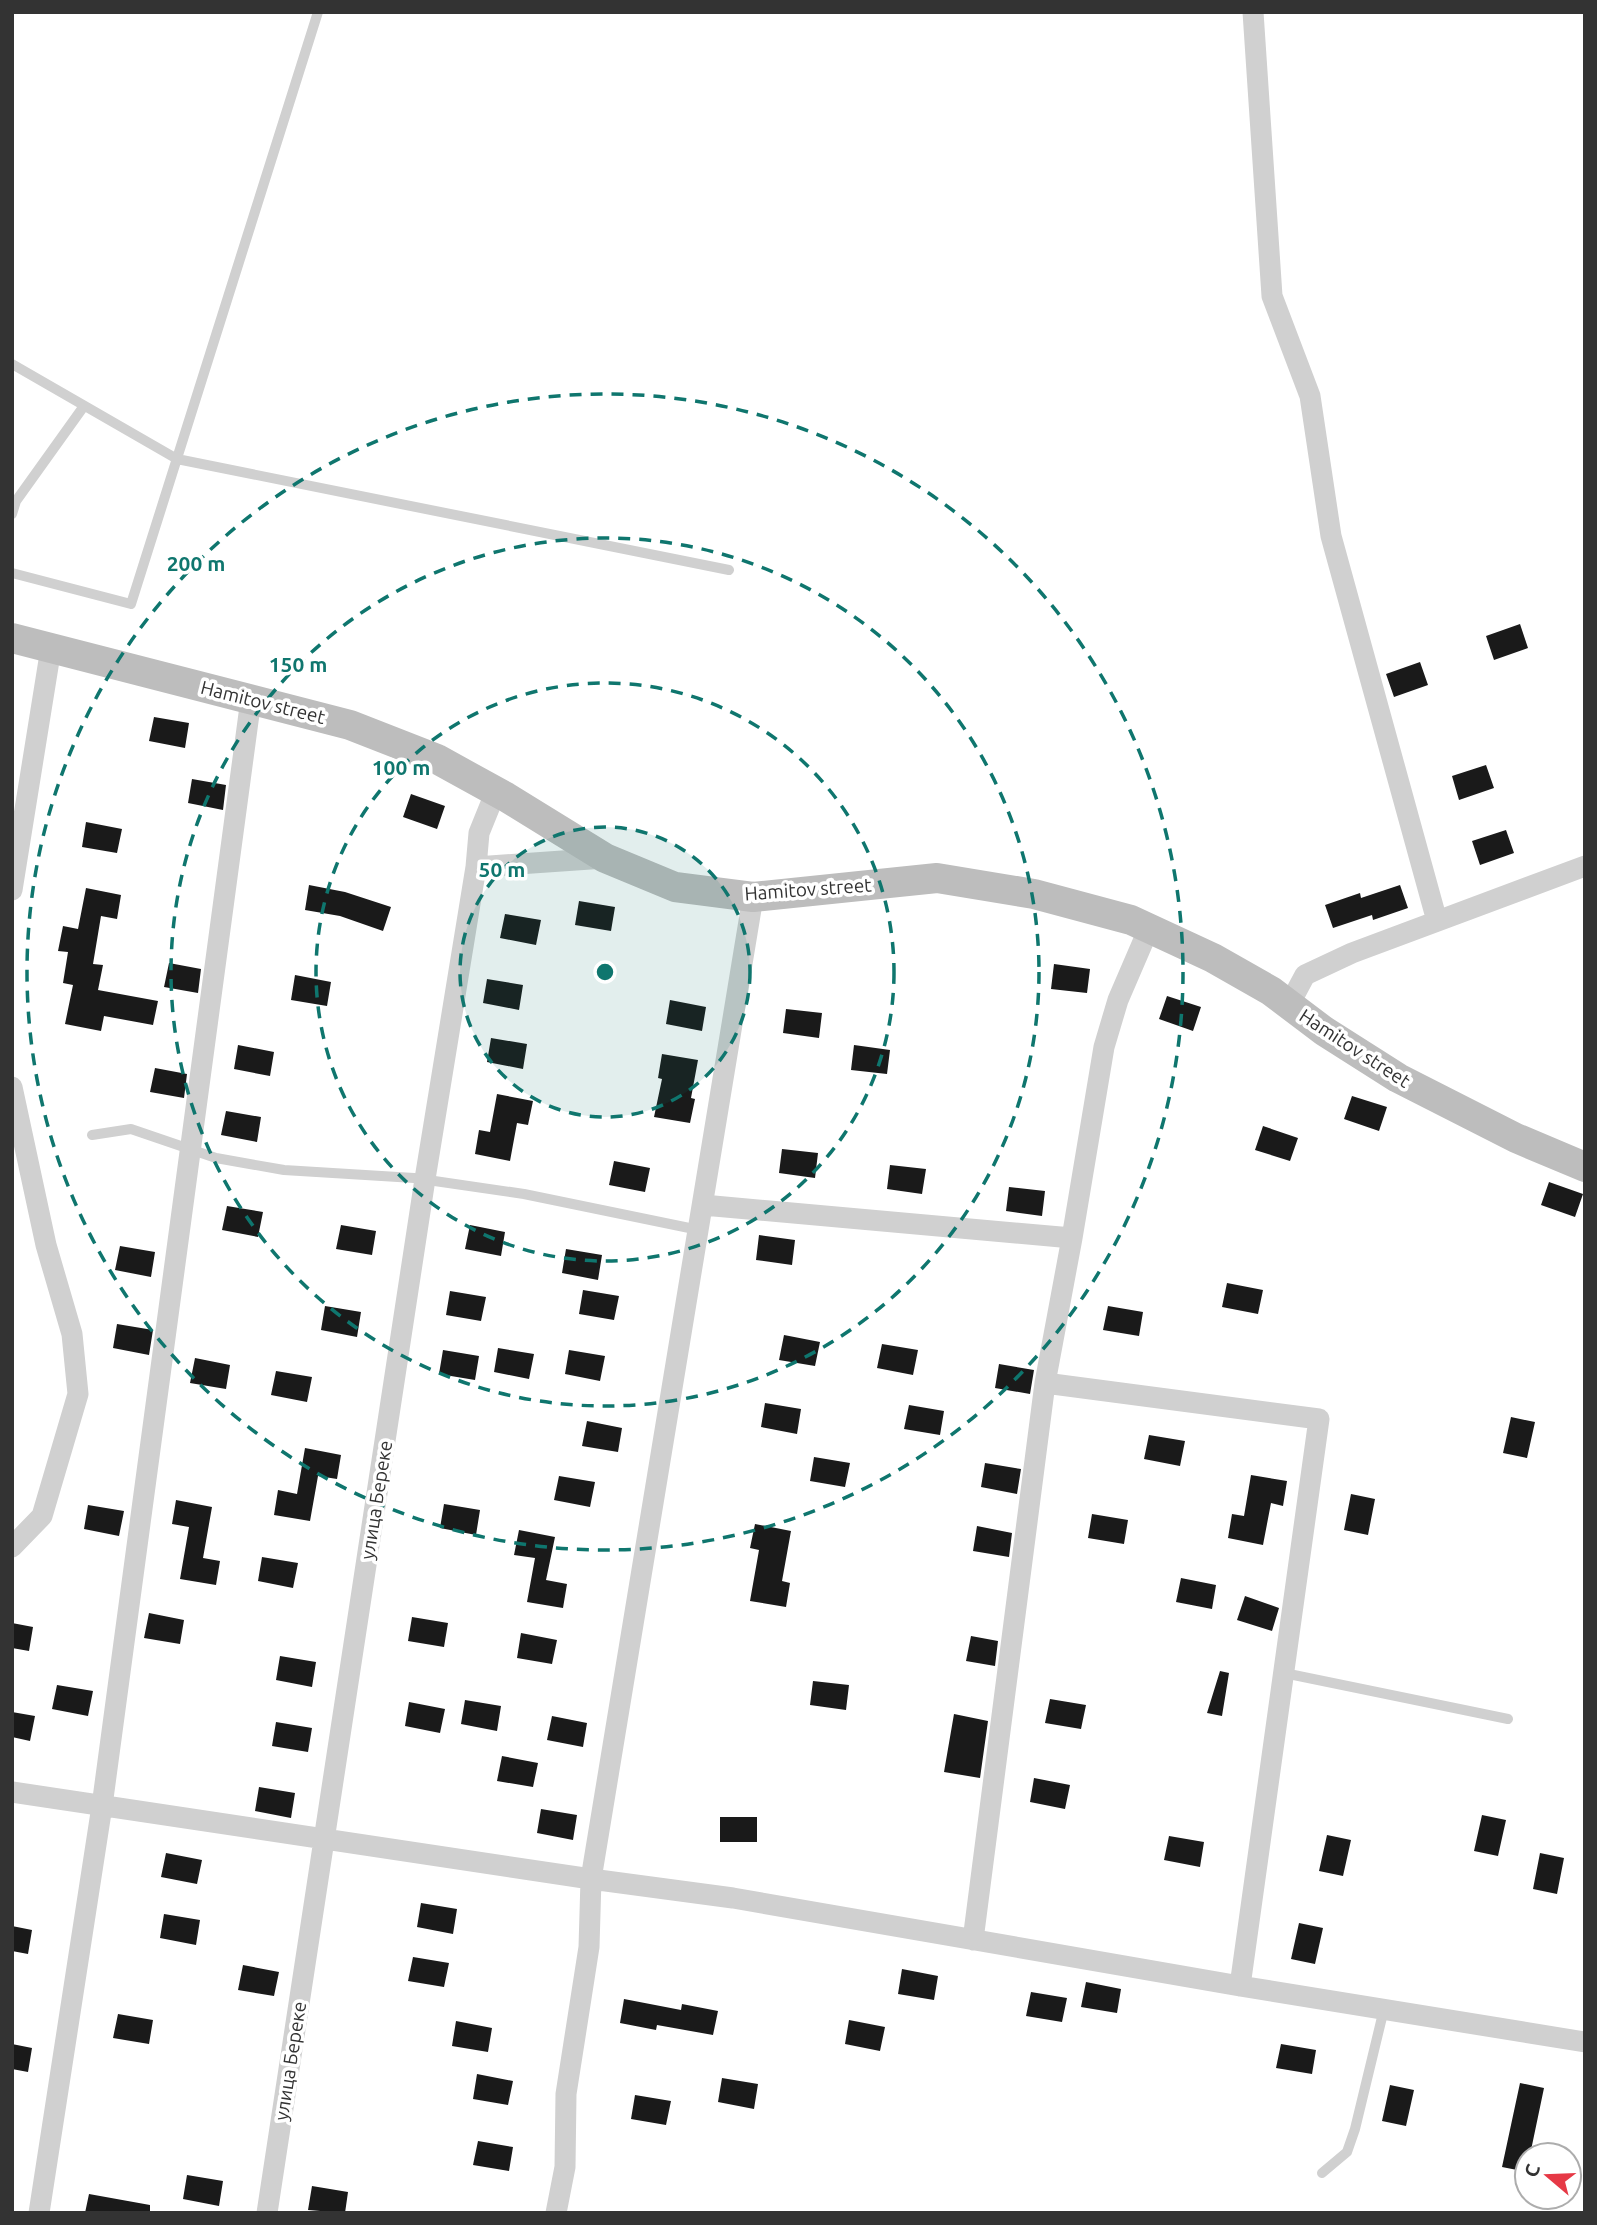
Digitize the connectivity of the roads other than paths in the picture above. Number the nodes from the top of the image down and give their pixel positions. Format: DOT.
graph roads {
  1 [pos="318,12"];
  2 [pos="1253,12"];
  3 [pos="12,364"];
  4 [pos="84,406"];
  5 [pos="177,459"];
  6 [pos="12,514"];
  7 [pos="729,570"];
  8 [pos="12,573"];
  9 [pos="12,638"];
  10 [pos="51,648"];
  11 [pos="251,699"];
  12 [pos="496,791"];
  13 [pos="605,858"];
  14 [pos="1585,866"];
  15 [pos="476,867"];
  16 [pos="12,890"];
  17 [pos="752,897"];
  18 [pos="1437,921"];
  19 [pos="1149,928"];
  20 [pos="1289,1005"];
  21 [pos="12,1087"];
  22 [pos="92,1135"];
  23 [pos="190,1149"];
  24 [pos="1585,1167"];
  25 [pos="425,1179"];
  26 [pos="703,1205"];
  27 [pos="699,1230"];
  28 [pos="1072,1238"];
  29 [pos="1045,1383"];
  30 [pos="12,1547"];
  31 [pos="1283,1673"];
  32 [pos="1508,1719"];
  33 [pos="12,1792"];
  34 [pos="102,1805"];
  35 [pos="324,1839"];
  36 [pos="591,1880"];
  37 [pos="973,1940"];
  38 [pos="1240,1986"];
  39 [pos="1384,2010"];
  40 [pos="1585,2042"];
  41 [pos="1322,2174"];
  42 [pos="39,2213"];
  43 [pos="267,2213"];
  44 [pos="556,2213"];
  1 -- 5 [label="lane"];
  2 -- 18 [label="street"];
  3 -- 4 [label="lane"];
  4 -- 5 [label="lane"];
  4 -- 6 [label="lane"];
  5 -- 7 [label="lane"];
  5 -- 8 [label="lane"];
  9 -- 10 [label="street, Hamitov street"];
  10 -- 11 [label="street, Hamitov street"];
  10 -- 16 [label="street"];
  11 -- 12 [label="street, Hamitov street"];
  11 -- 23 [label="street"];
  12 -- 13 [label="street, Hamitov street"];
  12 -- 15 [label="street, улица Береке"];
  13 -- 15 [label="street"];
  13 -- 17 [label="street, Hamitov street"];
  14 -- 18 [label="street"];
  15 -- 25 [label="street, улица Береке"];
  17 -- 19 [label="street, Hamitov street"];
  17 -- 26 [label="street"];
  18 -- 20 [label="street"];
  19 -- 20 [label="street, Hamitov street"];
  19 -- 28 [label="street"];
  20 -- 24 [label="street, Hamitov street"];
  21 -- 30 [label="street"];
  22 -- 23 [label="lane"];
  23 -- 25 [label="lane"];
  23 -- 34 [label="street"];
  25 -- 27 [label="lane"];
  25 -- 35 [label="street, улица Береке"];
  26 -- 27 [label="street"];
  26 -- 28 [label="street"];
  27 -- 36 [label="street"];
  28 -- 29 [label="street"];
  29 -- 31 [label="street"];
  29 -- 37 [label="street"];
  31 -- 32 [label="lane"];
  31 -- 38 [label="street"];
  33 -- 34 [label="street"];
  34 -- 35 [label="street"];
  34 -- 42 [label="street"];
  35 -- 36 [label="street"];
  35 -- 43 [label="street, улица Береке"];
  36 -- 37 [label="street"];
  36 -- 44 [label="street"];
  37 -- 38 [label="street"];
  38 -- 39 [label="street"];
  39 -- 40 [label="street"];
  39 -- 41 [label="lane"];
}
